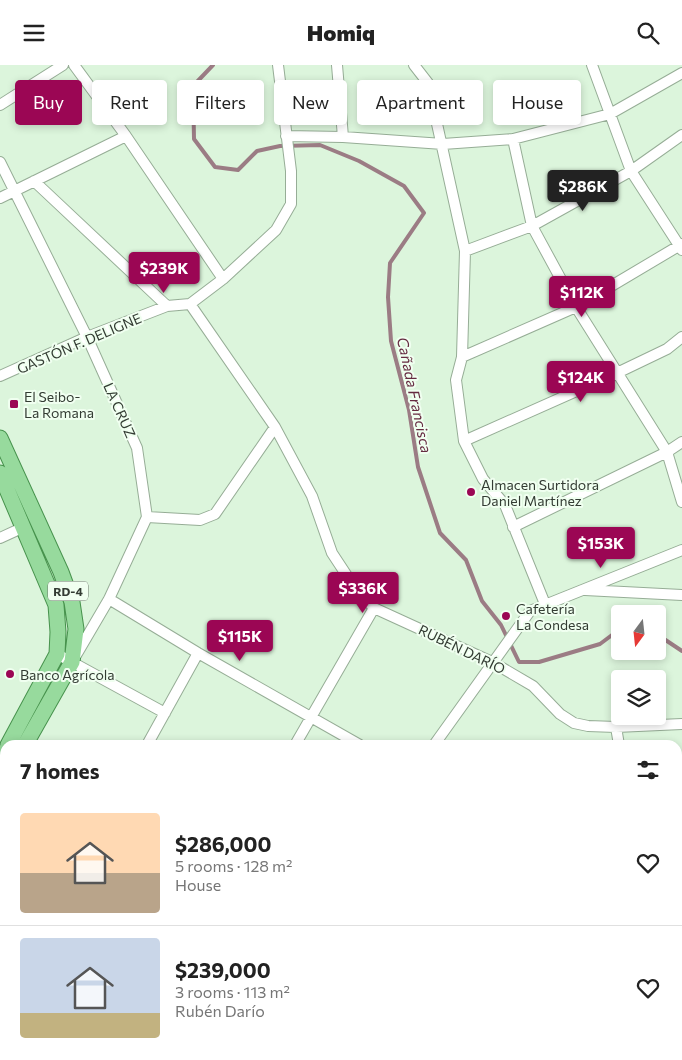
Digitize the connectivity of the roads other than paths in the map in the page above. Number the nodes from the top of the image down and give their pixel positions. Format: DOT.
graph roads {
  1 [pos="63,65"];
  2 [pos="74,65"];
  3 [pos="278,65"];
  4 [pos="337,65"];
  5 [pos="414,65"];
  6 [pos="592,65"];
  7 [pos="682,73"];
  8 [pos="0,105"];
  9 [pos="610,114"];
  10 [pos="682,135"];
  11 [pos="126,136"];
  12 [pos="286,137"];
  13 [pos="343,137"];
  14 [pos="513,139"];
  15 [pos="443,144"];
  16 [pos="0,162"];
  17 [pos="631,171"];
  18 [pos="34,181"];
  19 [pos="15,191"];
  20 [pos="0,198"];
  21 [pos="532,226"];
  22 [pos="681,247"];
  23 [pos="465,251"];
  24 [pos="223,279"];
  25 [pos="190,304"];
  26 [pos="167,306"];
  27 [pos="576,307"];
  28 [pos="87,337"];
  29 [pos="682,337"];
  30 [pos="462,357"];
  31 [pos="618,373"];
  32 [pos="0,376"];
  33 [pos="275,427"];
  34 [pos="0,438"];
  35 [pos="464,441"];
  36 [pos="682,441"];
  37 [pos="666,452"];
  38 [pos="0,473"];
  39 [pos="682,501"];
  40 [pos="147,517"];
  41 [pos="24,527"];
  42 [pos="512,527"];
  43 [pos="0,538"];
  44 [pos="682,550"];
  45 [pos="582,590"];
  46 [pos="682,595"];
  47 [pos="109,599"];
  48 [pos="545,604"];
  49 [pos="374,607"];
  50 [pos="198,653"];
  51 [pos="57,654"];
  52 [pos="72,662"];
  53 [pos="492,663"];
  54 [pos="164,713"];
  55 [pos="312,717"];
  56 [pos="682,724"];
  57 [pos="616,727"];
  58 [pos="11,740"];
  59 [pos="28,740"];
  60 [pos="150,740"];
  61 [pos="298,740"];
  62 [pos="351,740"];
  63 [pos="438,740"];
  64 [pos="618,740"];
  1 -- 8 [label="street"];
  2 -- 11 [label="street"];
  3 -- 12 [label="street"];
  4 -- 13 [label="street"];
  5 -- 15 [label="street"];
  6 -- 9 [label="street"];
  7 -- 9 [label="street"];
  9 -- 14 [label="street"];
  9 -- 17 [label="street"];
  10 -- 17 [label="street"];
  11 -- 18 [label="street"];
  11 -- 24 [label="street"];
  12 -- 13 [label="street"];
  12 -- 24 [label="street"];
  13 -- 15 [label="street"];
  14 -- 15 [label="street"];
  14 -- 21 [label="street"];
  15 -- 23 [label="street"];
  16 -- 19 [label="street, LA CRUZ"];
  17 -- 21 [label="street"];
  17 -- 22 [label="street"];
  18 -- 19 [label="street"];
  18 -- 26 [label="street"];
  19 -- 20 [label="street"];
  19 -- 28 [label="street, LA CRUZ"];
  21 -- 23 [label="street"];
  21 -- 27 [label="street"];
  22 -- 27 [label="street"];
  23 -- 30 [label="street"];
  24 -- 25 [label="street"];
  25 -- 26 [label="street, GASTÓN F. DELIGNE"];
  25 -- 33 [label="street, RUBÉN DARÍO"];
  26 -- 28 [label="street, GASTÓN F. DELIGNE"];
  27 -- 30 [label="street"];
  27 -- 31 [label="street"];
  28 -- 32 [label="street, GASTÓN F. DELIGNE"];
  28 -- 40 [label="street, LA CRUZ"];
  29 -- 31 [label="street"];
  30 -- 35 [label="street"];
  31 -- 35 [label="street"];
  31 -- 37 [label="street"];
  33 -- 40 [label="street"];
  33 -- 49 [label="street, RUBÉN DARÍO"];
  34 -- 52 [label="main road, RD-4"];
  35 -- 42 [label="street"];
  36 -- 37 [label="street"];
  37 -- 39 [label="street"];
  37 -- 42 [label="street"];
  38 -- 41 [label="main road, RD-4"];
  40 -- 47 [label="street"];
  41 -- 43 [label="street"];
  41 -- 51 [label="main road, RD-4"];
  42 -- 48 [label="street"];
  44 -- 45 [label="street"];
  45 -- 46 [label="street"];
  45 -- 48 [label="street"];
  47 -- 50 [label="street"];
  47 -- 52 [label="street"];
  48 -- 53 [label="street"];
  49 -- 53 [label="street, RUBÉN DARÍO"];
  49 -- 55 [label="street"];
  50 -- 54 [label="street"];
  50 -- 55 [label="street"];
  51 -- 52 [label="street"];
  51 -- 58 [label="main road, RD-4"];
  52 -- 54 [label="street"];
  52 -- 59 [label="main road, RD-4"];
  53 -- 57 [label="street, RUBÉN DARÍO"];
  53 -- 63 [label="street"];
  54 -- 60 [label="street"];
  55 -- 61 [label="street"];
  55 -- 62 [label="street"];
  56 -- 57 [label="street, RUBÉN DARÍO"];
  57 -- 64 [label="street"];
}
